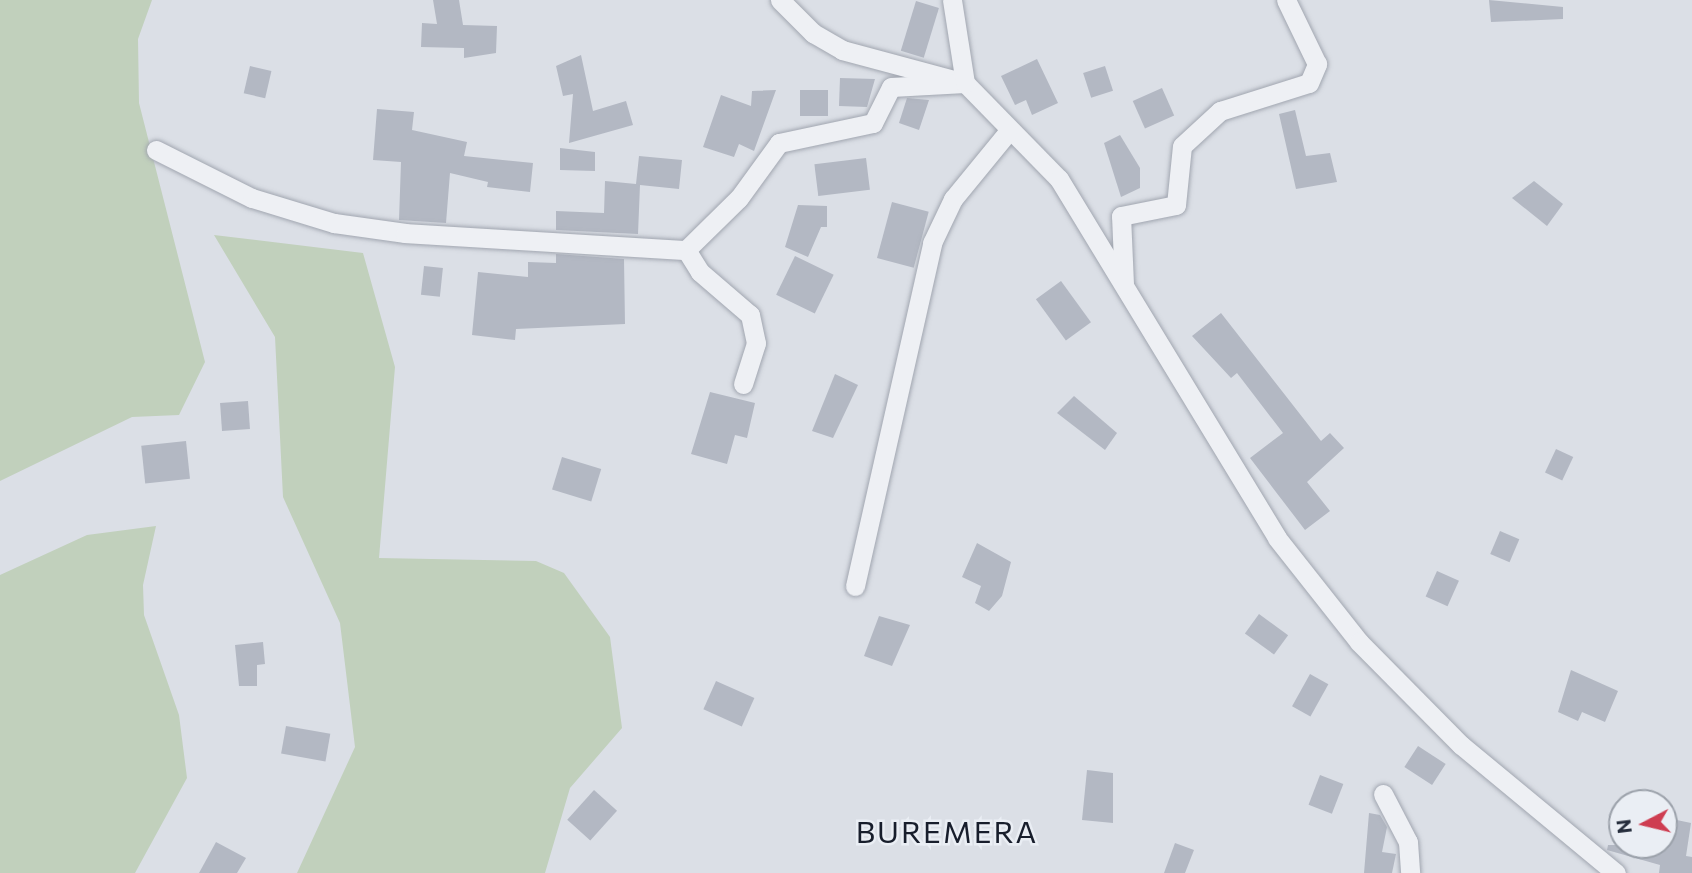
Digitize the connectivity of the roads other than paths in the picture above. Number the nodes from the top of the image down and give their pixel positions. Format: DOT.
graph roads {
  1 [pos="779,0"];
  2 [pos="953,0"];
  3 [pos="1286,0"];
  4 [pos="965,83"];
  5 [pos="1007,133"];
  6 [pos="156,150"];
  7 [pos="686,250"];
  8 [pos="1124,286"];
  9 [pos="743,383"];
  10 [pos="855,586"];
  11 [pos="1383,794"];
  12 [pos="1410,873"];
  13 [pos="1616,873"];
  1 -- 4 [label="street"];
  2 -- 4 [label="street"];
  3 -- 8 [label="street"];
  4 -- 5 [label="street"];
  4 -- 7 [label="street"];
  5 -- 8 [label="street"];
  5 -- 10 [label="street"];
  6 -- 7 [label="street"];
  7 -- 9 [label="street"];
  8 -- 13 [label="street"];
  11 -- 12 [label="street"];
}
